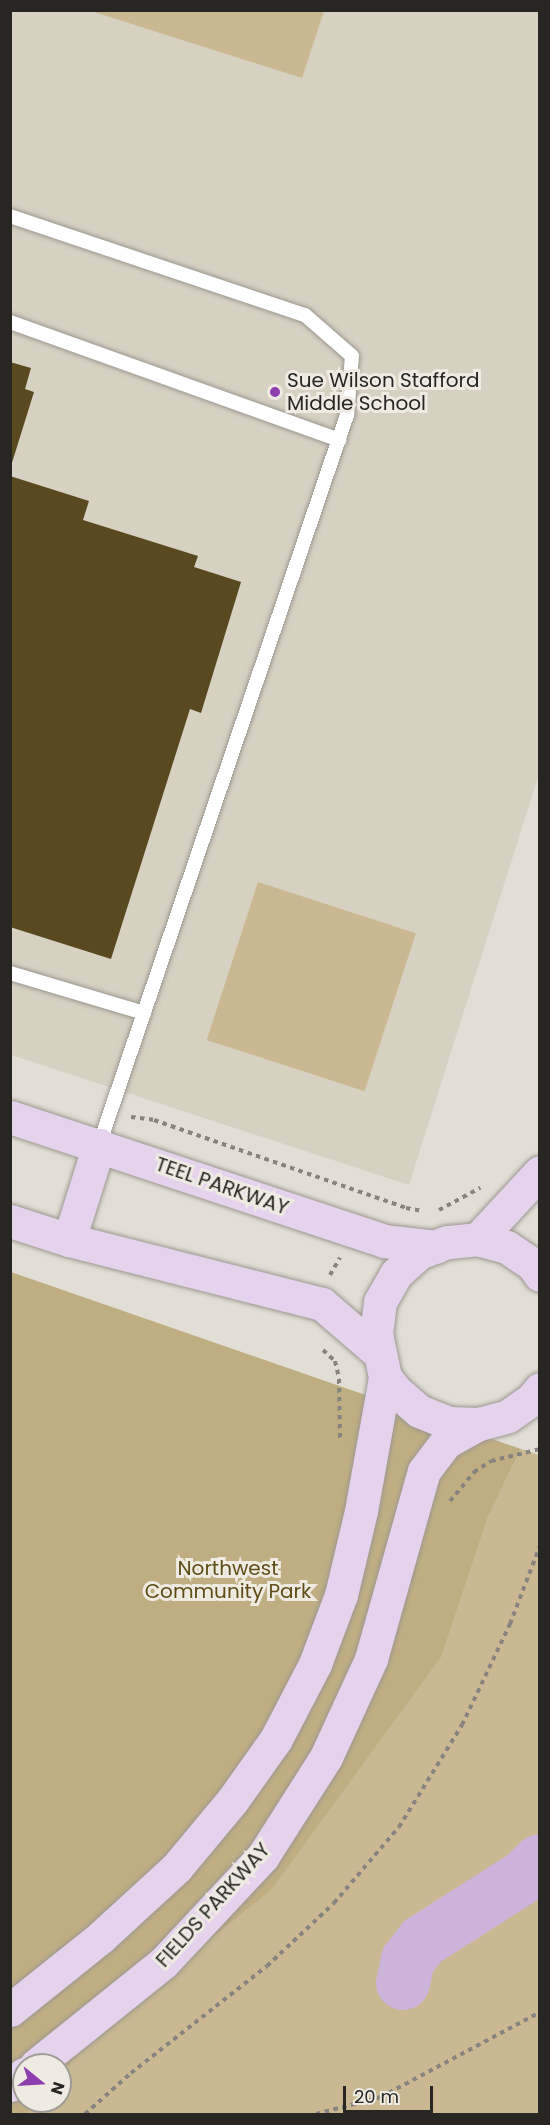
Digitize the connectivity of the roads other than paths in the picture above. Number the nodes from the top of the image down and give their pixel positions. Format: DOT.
graph roads {
  1 [pos="10,216"];
  2 [pos="10,322"];
  3 [pos="339,440"];
  4 [pos="10,973"];
  5 [pos="144,1014"];
  6 [pos="10,1117"];
  7 [pos="99,1145"];
  8 [pos="540,1172"];
  9 [pos="10,1221"];
  10 [pos="478,1239"];
  11 [pos="69,1240"];
  12 [pos="436,1247"];
  13 [pos="540,1275"];
  14 [pos="382,1365"];
  15 [pos="540,1389"];
  16 [pos="509,1419"];
  17 [pos="10,2010"];
  18 [pos="51,2053"];
  1 -- 3 [label="lane"];
  2 -- 3 [label="lane"];
  3 -- 5 [label="lane"];
  4 -- 5 [label="lane"];
  5 -- 7 [label="lane"];
  6 -- 7 [label="street, TEEL PARKWAY"];
  7 -- 11 [label="street"];
  7 -- 12 [label="street, TEEL PARKWAY"];
  8 -- 10 [label="street"];
  9 -- 11 [label="street"];
  10 -- 12 [label="street"];
  10 -- 13 [label="street"];
  11 -- 14 [label="street"];
  12 -- 14 [label="street"];
  14 -- 16 [label="street"];
  14 -- 17 [label="street"];
  15 -- 16 [label="street, FIELDS PARKWAY"];
  16 -- 18 [label="street, FIELDS PARKWAY"];
}
